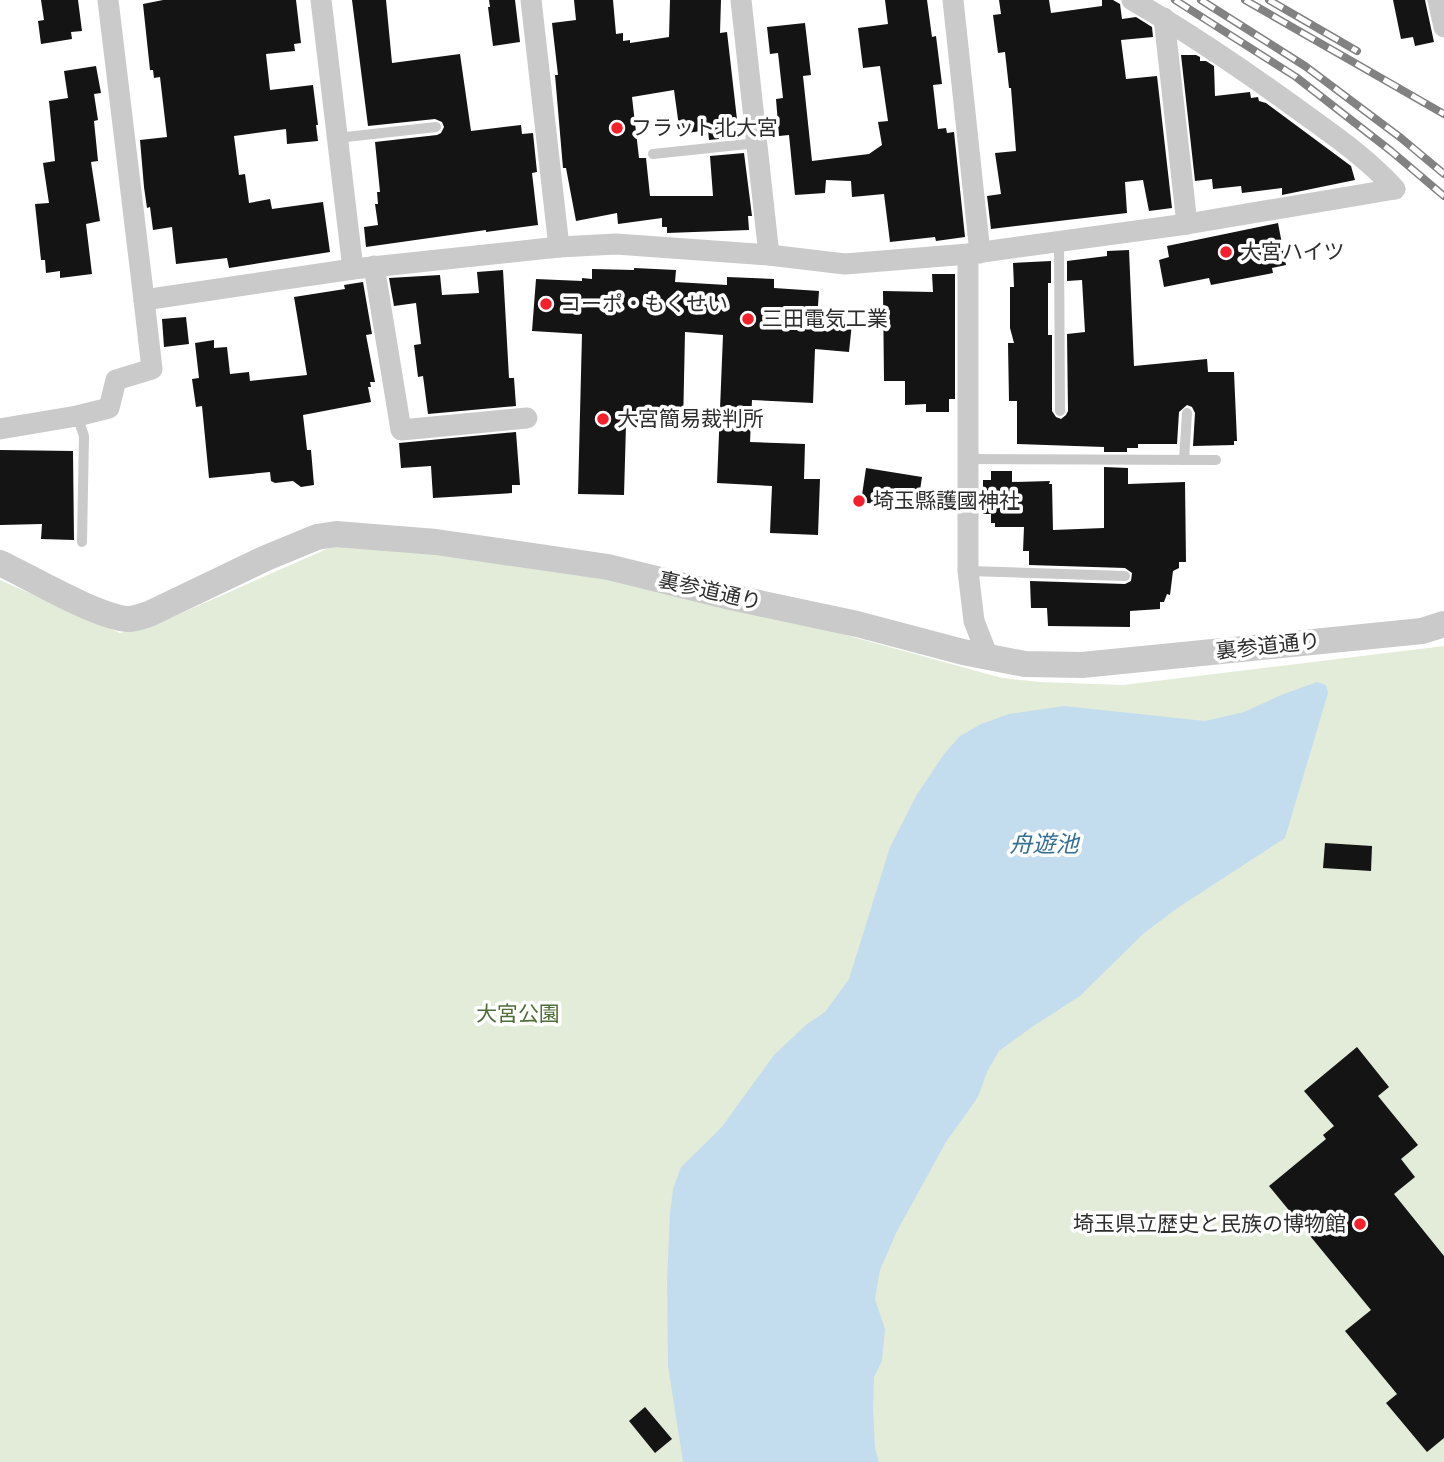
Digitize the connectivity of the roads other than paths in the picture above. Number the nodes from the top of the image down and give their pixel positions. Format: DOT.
graph roads {
  1 [pos="108,0"];
  2 [pos="321,0"];
  3 [pos="531,0"];
  4 [pos="741,0"];
  5 [pos="953,0"];
  6 [pos="1132,0"];
  7 [pos="1438,0"];
  8 [pos="1164,18"];
  9 [pos="1444,27"];
  10 [pos="436,127"];
  11 [pos="337,138"];
  12 [pos="757,143"];
  13 [pos="653,154"];
  14 [pos="1187,224"];
  15 [pos="1059,242"];
  16 [pos="559,247"];
  17 [pos="974,253"];
  18 [pos="769,255"];
  19 [pos="363,268"];
  20 [pos="144,300"];
  21 [pos="1060,411"];
  22 [pos="1187,413"];
  23 [pos="77,416"];
  24 [pos="527,418"];
  25 [pos="0,429"];
  26 [pos="969,459"];
  27 [pos="1184,460"];
  28 [pos="1216,460"];
  29 [pos="82,542"];
  30 [pos="0,563"];
  31 [pos="968,571"];
  32 [pos="1125,576"];
  33 [pos="1444,624"];
  34 [pos="988,657"];
  1 -- 20 [label="street"];
  2 -- 11 [label="street"];
  3 -- 16 [label="street"];
  4 -- 12 [label="street"];
  5 -- 17 [label="street"];
  6 -- 8 [label="street"];
  7 -- 9 [label="street"];
  8 -- 14 [label="street"];
  8 -- 14 [label="street"];
  10 -- 11 [label="lane"];
  11 -- 19 [label="street"];
  12 -- 13 [label="lane"];
  12 -- 18 [label="street"];
  14 -- 15 [label="street"];
  15 -- 17 [label="street"];
  15 -- 21 [label="lane"];
  16 -- 18 [label="street"];
  16 -- 19 [label="street"];
  17 -- 18 [label="street"];
  17 -- 26 [label="street"];
  19 -- 20 [label="street"];
  19 -- 24 [label="street"];
  20 -- 23 [label="street"];
  22 -- 27 [label="lane"];
  23 -- 25 [label="street"];
  23 -- 29 [label="lane"];
  26 -- 27 [label="lane"];
  26 -- 31 [label="street"];
  27 -- 28 [label="lane"];
  30 -- 34 [label="street, 裏参道通り"];
  31 -- 32 [label="lane"];
  31 -- 34 [label="street"];
  33 -- 34 [label="street, 裏参道通り"];
}
